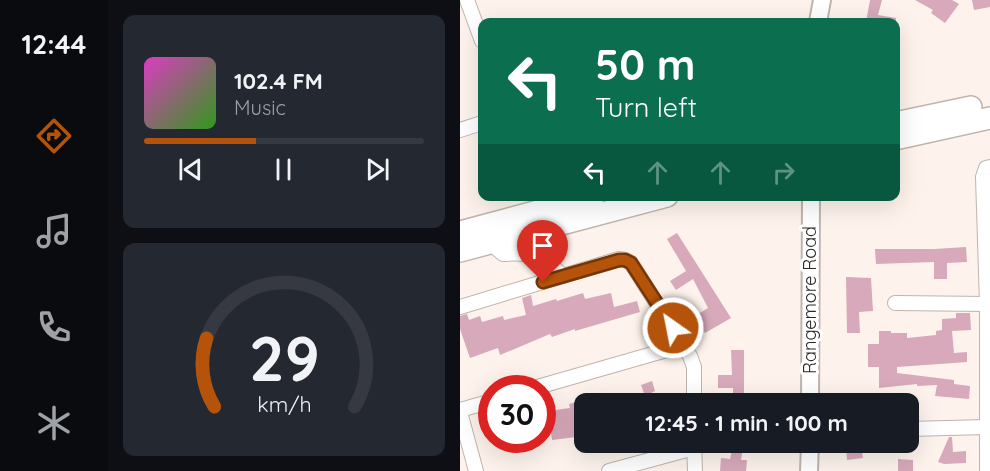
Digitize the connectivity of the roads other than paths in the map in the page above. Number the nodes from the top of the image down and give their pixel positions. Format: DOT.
graph roads {
  1 [pos="467,0"];
  2 [pos="822,0"];
  3 [pos="819,18"];
  4 [pos="478,30"];
  5 [pos="990,103"];
  6 [pos="990,118"];
  7 [pos="900,122"];
  8 [pos="478,124"];
  9 [pos="460,130"];
  10 [pos="900,138"];
  11 [pos="990,167"];
  12 [pos="575,201"];
  13 [pos="648,201"];
  14 [pos="811,201"];
  15 [pos="987,228"];
  16 [pos="460,232"];
  17 [pos="489,242"];
  18 [pos="460,251"];
  19 [pos="563,276"];
  20 [pos="895,303"];
  21 [pos="987,304"];
  22 [pos="460,307"];
  23 [pos="684,345"];
  24 [pos="988,354"];
  25 [pos="556,382"];
  26 [pos="694,393"];
  27 [pos="810,393"];
  28 [pos="478,405"];
  29 [pos="460,411"];
  30 [pos="987,427"];
  31 [pos="919,429"];
  32 [pos="668,453"];
  33 [pos="694,453"];
  34 [pos="810,453"];
  35 [pos="476,471"];
  36 [pos="609,471"];
  37 [pos="695,471"];
  38 [pos="809,471"];
  39 [pos="988,471"];
  1 -- 4 [label="street"];
  2 -- 3 [label="street"];
  5 -- 7 [label="main road"];
  6 -- 10 [label="main road"];
  8 -- 9 [label="street"];
  11 -- 15 [label="street"];
  12 -- 16 [label="main road"];
  13 -- 17 [label="main road"];
  14 -- 27 [label="street, Rangemore Road"];
  15 -- 21 [label="street"];
  17 -- 18 [label="main road"];
  17 -- 19 [label="street"];
  19 -- 22 [label="street"];
  19 -- 23 [label="street"];
  20 -- 21 [label="street"];
  21 -- 24 [label="street"];
  23 -- 25 [label="street"];
  23 -- 26 [label="street"];
  24 -- 30 [label="street"];
  28 -- 29 [label="street"];
  29 -- 35 [label="street"];
  30 -- 31 [label="street"];
  30 -- 39 [label="street"];
  32 -- 36 [label="street"];
  33 -- 37 [label="street"];
  34 -- 38 [label="street"];
}
